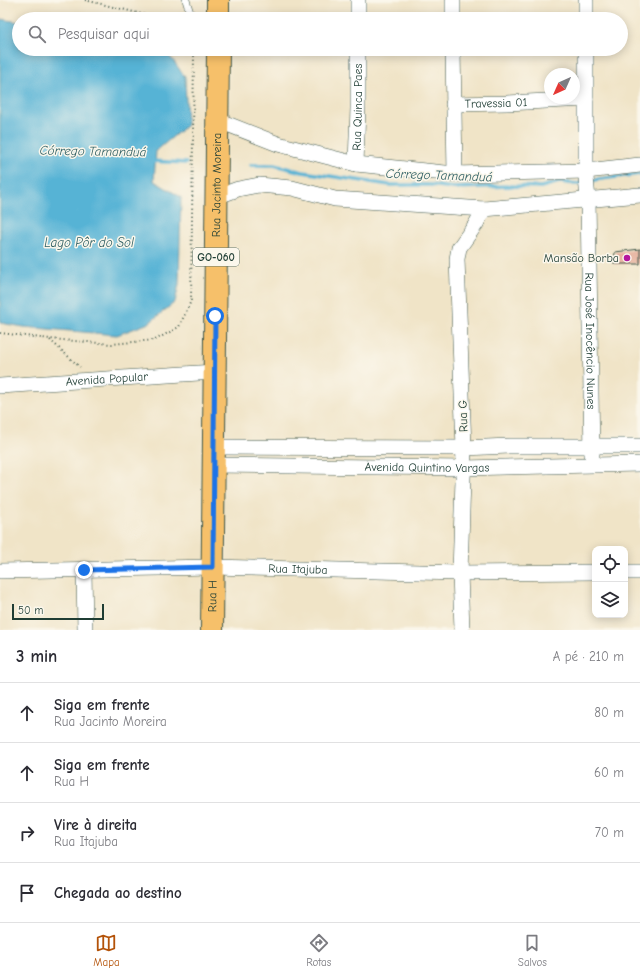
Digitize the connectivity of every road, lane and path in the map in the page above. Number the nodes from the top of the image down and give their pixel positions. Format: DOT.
graph roads {
  1 [pos="85,0"];
  2 [pos="186,0"];
  3 [pos="218,0"];
  4 [pos="358,0"];
  5 [pos="453,0"];
  6 [pos="586,0"];
  7 [pos="134,12"];
  8 [pos="190,12"];
  9 [pos="218,12"];
  10 [pos="358,12"];
  11 [pos="453,12"];
  12 [pos="586,12"];
  13 [pos="194,56"];
  14 [pos="218,56"];
  15 [pos="358,56"];
  16 [pos="453,56"];
  17 [pos="586,56"];
  18 [pos="586,99"];
  19 [pos="453,104"];
  20 [pos="217,120"];
  21 [pos="356,164"];
  22 [pos="640,165"];
  23 [pos="455,174"];
  24 [pos="586,174"];
  25 [pos="640,195"];
  26 [pos="216,197"];
  27 [pos="588,198"];
  28 [pos="484,209"];
  29 [pos="0,333"];
  30 [pos="50,339"];
  31 [pos="214,372"];
  32 [pos="94,380"];
  33 [pos="0,386"];
  34 [pos="592,446"];
  35 [pos="640,446"];
  36 [pos="464,448"];
  37 [pos="214,456"];
  38 [pos="593,464"];
  39 [pos="640,464"];
  40 [pos="464,468"];
  41 [pos="213,567"];
  42 [pos="84,570"];
  43 [pos="0,571"];
  44 [pos="592,572"];
  45 [pos="628,572"];
  46 [pos="640,572"];
  47 [pos="460,573"];
  48 [pos="85,630"];
  49 [pos="212,630"];
  50 [pos="462,630"];
  1 -- 7 [label="path"];
  2 -- 8 [label="lane"];
  3 -- 9 [label="main road"];
  4 -- 10 [label="street"];
  5 -- 11 [label="street"];
  6 -- 12 [label="street"];
  13 -- 30 [label="path"];
  14 -- 20 [label="main road, Rua Jacinto Moreira / GO-060"];
  15 -- 21 [label="street, Rua Quinca Paes"];
  16 -- 19 [label="street"];
  17 -- 18 [label="street, Rua José Inocêncio Nunes"];
  18 -- 19 [label="street, Travessia 01"];
  18 -- 24 [label="street, Rua José Inocêncio Nunes"];
  19 -- 23 [label="street"];
  20 -- 21 [label="street"];
  20 -- 26 [label="main road, Rua Jacinto Moreira / GO-060"];
  21 -- 23 [label="street"];
  22 -- 24 [label="street"];
  23 -- 24 [label="street"];
  24 -- 27 [label="street, Rua José Inocêncio Nunes"];
  25 -- 27 [label="street"];
  26 -- 28 [label="street"];
  26 -- 31 [label="main road, Rua Jacinto Moreira / GO-060"];
  27 -- 28 [label="street"];
  27 -- 34 [label="street, Rua José Inocêncio Nunes"];
  28 -- 36 [label="street, Rua G"];
  29 -- 30 [label="path"];
  30 -- 32 [label="path"];
  31 -- 32 [label="street, Avenida Popular"];
  31 -- 37 [label="main road, Rua Jacinto Moreira / GO-060"];
  32 -- 33 [label="street, Avenida Popular"];
  34 -- 35 [label="street, Avenida Quintino Vargas"];
  34 -- 36 [label="street, Avenida Quintino Vargas"];
  34 -- 38 [label="street, Rua José Inocêncio Nunes"];
  36 -- 37 [label="street, Avenida Quintino Vargas"];
  36 -- 40 [label="street, Rua G"];
  37 -- 40 [label="street, Avenida Quintino Vargas"];
  37 -- 41 [label="main road, Rua H / GO-060"];
  38 -- 39 [label="street, Avenida Quintino Vargas"];
  38 -- 40 [label="street, Avenida Quintino Vargas"];
  40 -- 47 [label="street, Rua G"];
  41 -- 42 [label="street, Rua Itajuba"];
  41 -- 47 [label="street, Rua Itajuba"];
  41 -- 49 [label="main road, Rua H / GO-060"];
  42 -- 43 [label="street, Rua Itajuba"];
  42 -- 48 [label="street"];
  44 -- 47 [label="street, Rua Itajuba"];
  45 -- 46 [label="street"];
  47 -- 50 [label="street, Rua G"];
}
